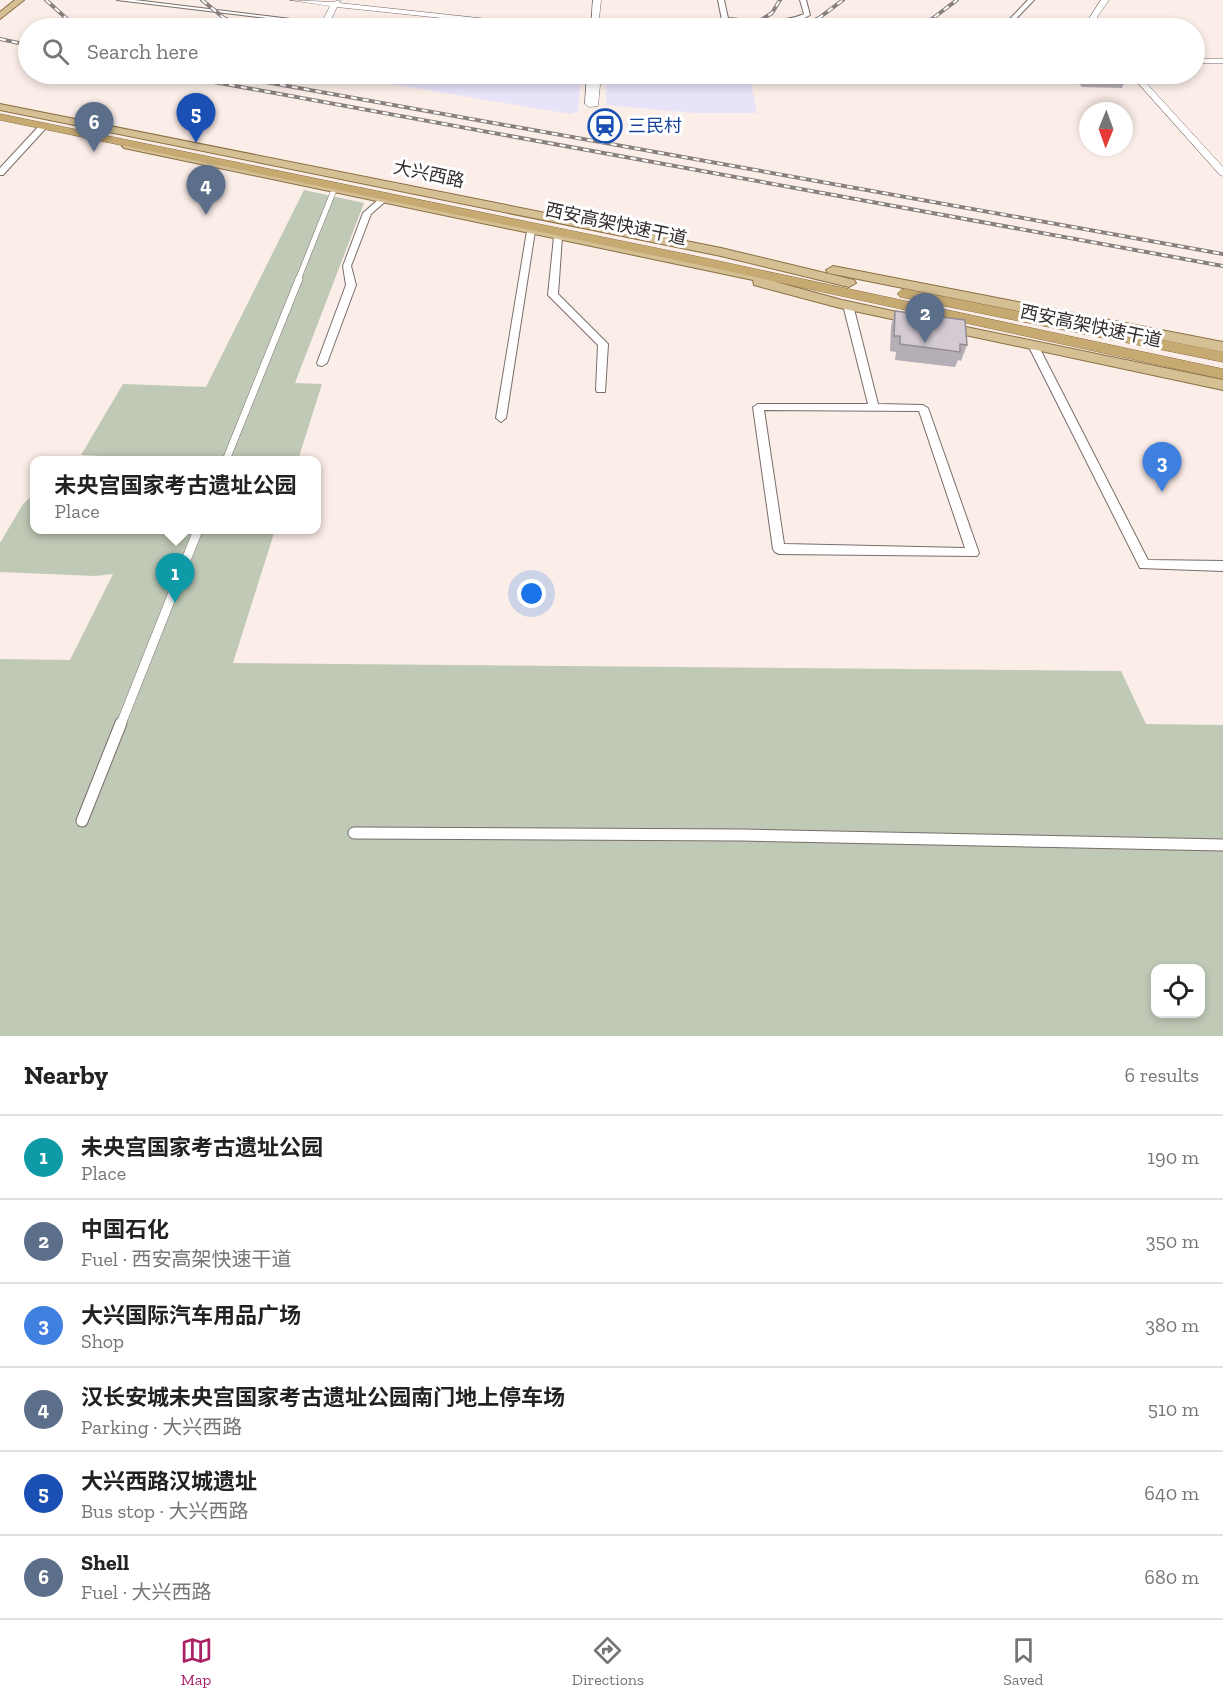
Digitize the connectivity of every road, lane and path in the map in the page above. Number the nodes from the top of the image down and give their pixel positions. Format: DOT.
graph roads {
  1 [pos="5,0"];
  2 [pos="20,0"];
  3 [pos="120,0"];
  4 [pos="294,0"];
  5 [pos="600,0"];
  6 [pos="721,0"];
  7 [pos="802,0"];
  8 [pos="1031,0"];
  9 [pos="1105,0"];
  10 [pos="337,2"];
  11 [pos="0,4"];
  12 [pos="0,16"];
  13 [pos="274,18"];
  14 [pos="328,18"];
  15 [pos="470,18"];
  16 [pos="597,18"];
  17 [pos="600,18"];
  18 [pos="725,18"];
  19 [pos="802,18"];
  20 [pos="1014,18"];
  21 [pos="1093,18"];
  22 [pos="1205,61"];
  23 [pos="1223,61"];
  24 [pos="590,84"];
  25 [pos="596,84"];
  26 [pos="1143,84"];
  27 [pos="0,109"];
  28 [pos="0,118"];
  29 [pos="42,128"];
  30 [pos="0,172"];
  31 [pos="1223,173"];
  32 [pos="333,190"];
  33 [pos="383,200"];
  34 [pos="531,231"];
  35 [pos="558,237"];
  36 [pos="722,252"];
  37 [pos="692,256"];
  38 [pos="848,294"];
  39 [pos="1082,336"];
  40 [pos="1033,345"];
  41 [pos="1223,348"];
  42 [pos="1223,357"];
  43 [pos="322,363"];
  44 [pos="1223,374"];
  45 [pos="1223,385"];
  46 [pos="601,390"];
  47 [pos="874,407"];
  48 [pos="501,418"];
  49 [pos="228,456"];
  50 [pos="196,534"];
  51 [pos="1223,566"];
  52 [pos="82,822"];
  53 [pos="354,834"];
  54 [pos="1223,845"];
  1 -- 11 [label="main road"];
  2 -- 12 [label="main road"];
  3 -- 13 [label="street"];
  4 -- 10 [label="street"];
  5 -- 16 [label="street"];
  5 -- 17 [label="street"];
  6 -- 18 [label="street"];
  7 -- 19 [label="street"];
  8 -- 20 [label="street"];
  9 -- 21 [label="street"];
  10 -- 14 [label="street"];
  10 -- 15 [label="street"];
  22 -- 23 [label="street"];
  24 -- 25 [label="street"];
  26 -- 31 [label="street"];
  27 -- 36 [label="main road, 大兴西路"];
  27 -- 37 [label="highway, 西安高架快速干道"];
  28 -- 29 [label="main road, 大兴西路"];
  28 -- 37 [label="highway, 西安高架快速干道"];
  29 -- 30 [label="street"];
  29 -- 32 [label="main road, 大兴西路"];
  32 -- 33 [label="main road, 大兴西路"];
  32 -- 49 [label="street"];
  33 -- 34 [label="main road, 大兴西路"];
  33 -- 43 [label="street"];
  34 -- 35 [label="main road, 大兴西路"];
  34 -- 48 [label="street"];
  35 -- 38 [label="main road, 大兴西路"];
  35 -- 46 [label="street"];
  36 -- 38 [label="main road, 大兴西路"];
  36 -- 41 [label="main road"];
  37 -- 38 [label="highway, 西安高架快速干道"];
  38 -- 39 [label="highway, 西安高架快速干道"];
  38 -- 40 [label="main road"];
  38 -- 47 [label="street"];
  39 -- 42 [label="highway, 西安高架快速干道"];
  39 -- 44 [label="highway, 西安高架快速干道"];
  40 -- 45 [label="main road"];
  40 -- 51 [label="street"];
  47 -- 47 [label="street"];
  50 -- 52 [label="street"];
  53 -- 54 [label="street"];
}
